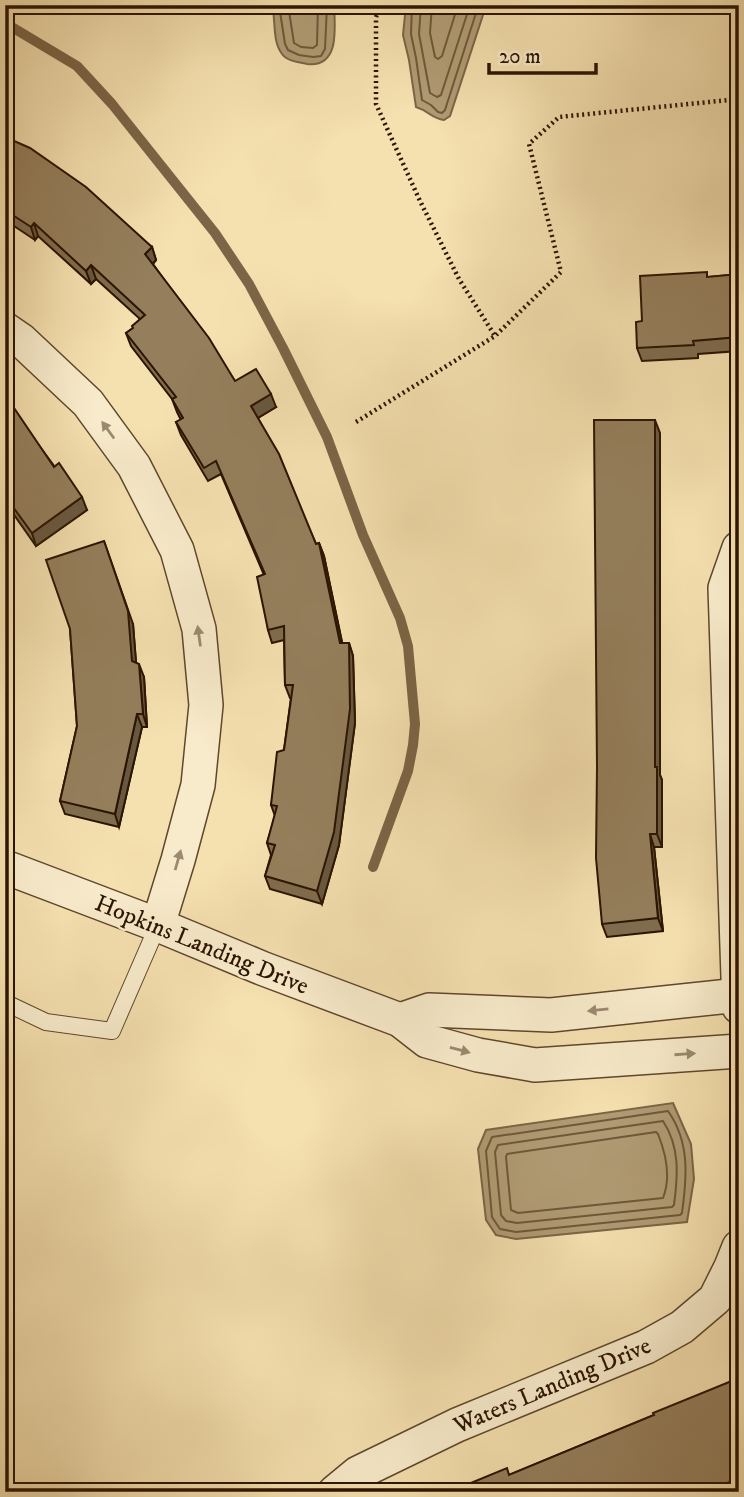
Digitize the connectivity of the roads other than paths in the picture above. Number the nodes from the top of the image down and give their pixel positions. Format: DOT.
graph roads {
  1 [pos="5,329"];
  2 [pos="739,548"];
  3 [pos="5,867"];
  4 [pos="158,925"];
  5 [pos="738,999"];
  6 [pos="8,1004"];
  7 [pos="400,1020"];
  8 [pos="739,1051"];
  9 [pos="739,1247"];
  10 [pos="335,1492"];
  4 -- 1 [label="street, one-way"];
  2 -- 5 [label="street"];
  3 -- 4 [label="street, Hopkins Landing Drive"];
  4 -- 6 [label="lane"];
  4 -- 7 [label="street, Hopkins Landing Drive"];
  5 -- 7 [label="street, one-way"];
  7 -- 8 [label="street, Hopkins Landing Drive, one-way"];
  9 -- 10 [label="street, Waters Landing Drive"];
}
